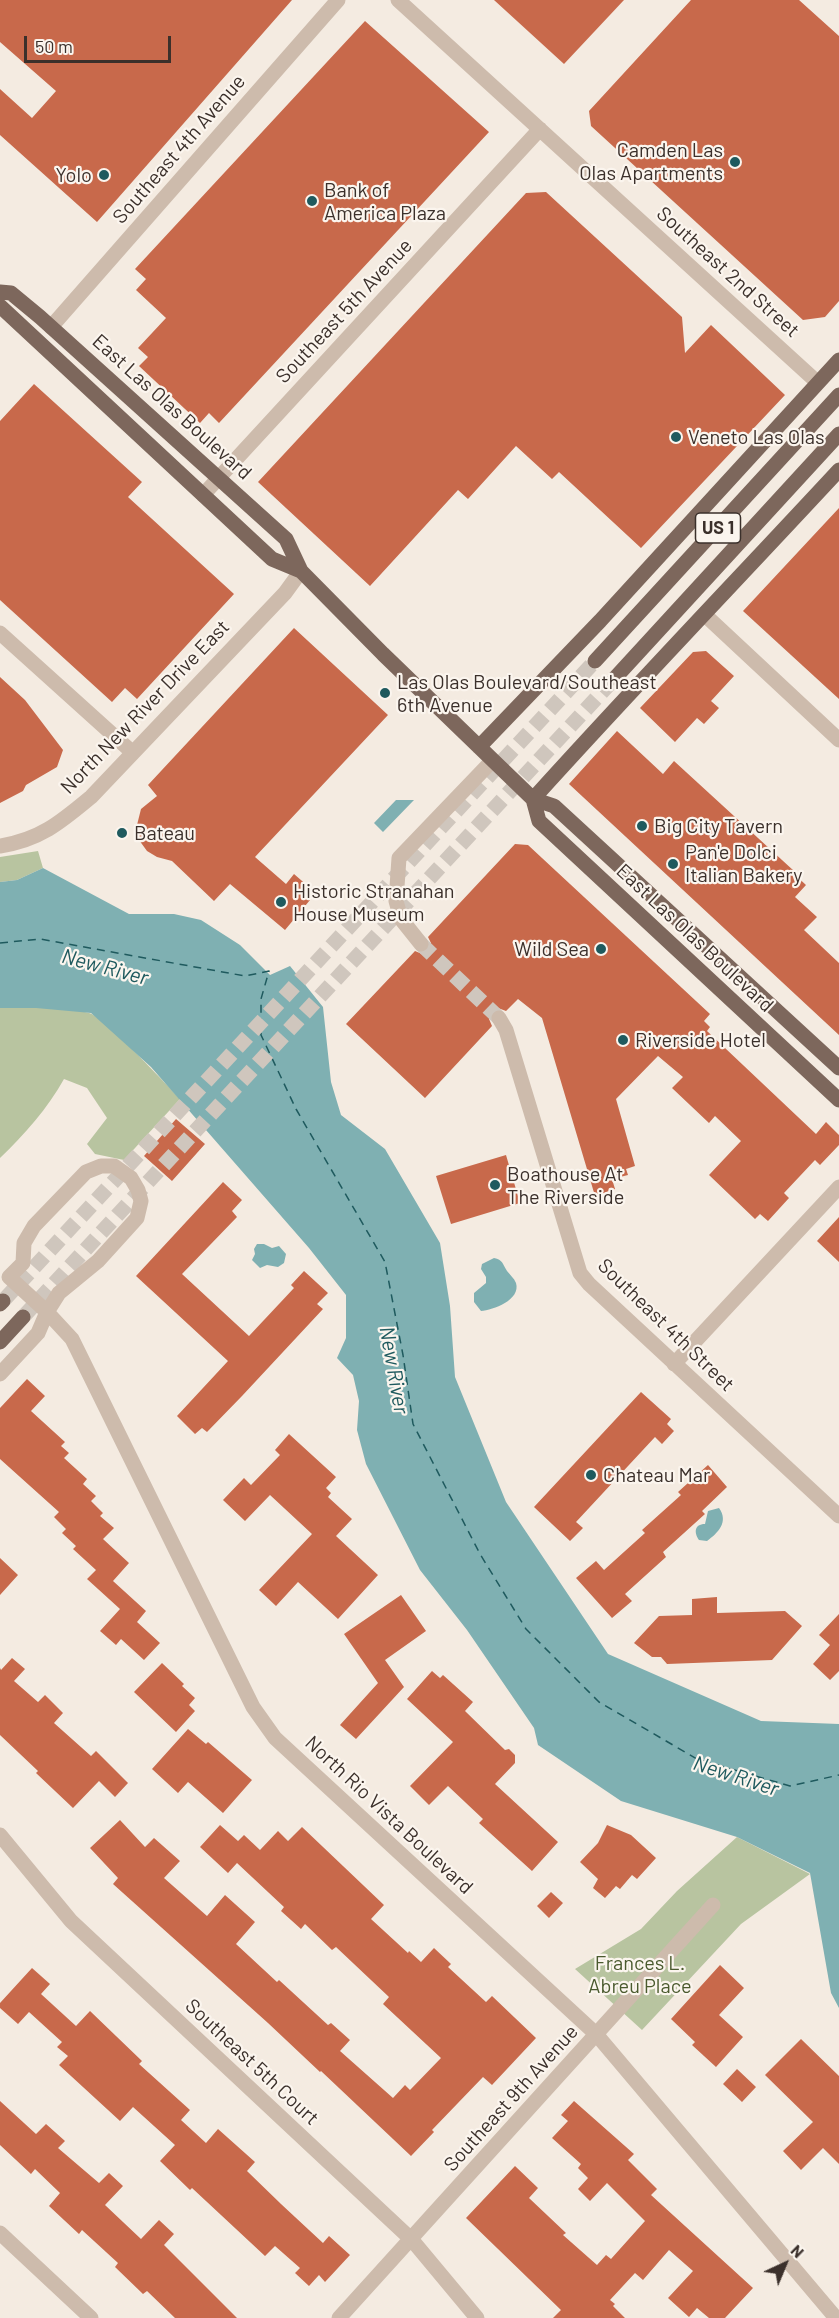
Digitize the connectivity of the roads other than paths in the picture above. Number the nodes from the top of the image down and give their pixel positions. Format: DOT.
graph roads {
  1 [pos="338,0"];
  2 [pos="398,0"];
  3 [pos="540,129"];
  4 [pos="0,292"];
  5 [pos="0,306"];
  6 [pos="51,327"];
  7 [pos="839,360"];
  8 [pos="817,382"];
  9 [pos="839,395"];
  10 [pos="839,434"];
  11 [pos="839,470"];
  12 [pos="219,477"];
  13 [pos="203,495"];
  14 [pos="301,571"];
  15 [pos="705,615"];
  16 [pos="0,633"];
  17 [pos="595,661"];
  18 [pos="615,678"];
  19 [pos="839,741"];
  20 [pos="479,747"];
  21 [pos="132,752"];
  22 [pos="492,761"];
  23 [pos="533,800"];
  24 [pos="0,846"];
  25 [pos="421,944"];
  26 [pos="499,1018"];
  27 [pos="839,1068"];
  28 [pos="839,1100"];
  29 [pos="839,1187"];
  30 [pos="4,1277"];
  31 [pos="47,1312"];
  32 [pos="23,1317"];
  33 [pos="0,1342"];
  34 [pos="674,1364"];
  35 [pos="0,1374"];
  36 [pos="839,1516"];
  37 [pos="0,1835"];
  38 [pos="713,1905"];
  39 [pos="596,2034"];
  40 [pos="0,2233"];
  41 [pos="412,2240"];
  42 [pos="91,2318"];
  43 [pos="339,2318"];
  44 [pos="477,2318"];
  45 [pos="836,2318"];
  1 -- 6 [label="street, Southeast 4th Avenue"];
  2 -- 3 [label="street, Southeast 2nd Street"];
  3 -- 8 [label="street, Southeast 2nd Street"];
  3 -- 12 [label="street, Southeast 5th Avenue"];
  4 -- 6 [label="main road, East Las Olas Boulevard"];
  5 -- 13 [label="main road, East Las Olas Boulevard"];
  6 -- 12 [label="main road, East Las Olas Boulevard"];
  7 -- 8 [label="main road"];
  8 -- 20 [label="main road"];
  9 -- 17 [label="main road, US 1"];
  10 -- 18 [label="main road, US 1"];
  11 -- 15 [label="main road"];
  12 -- 13 [label="street, Southeast 5th Avenue"];
  12 -- 14 [label="main road, East Las Olas Boulevard"];
  13 -- 14 [label="main road, East Las Olas Boulevard"];
  14 -- 20 [label="main road, East Las Olas Boulevard"];
  14 -- 21 [label="street, North New River Drive East"];
  15 -- 19 [label="street"];
  15 -- 23 [label="main road"];
  16 -- 21 [label="street"];
  20 -- 22 [label="main road, East Las Olas Boulevard"];
  21 -- 24 [label="street, North New River Drive East"];
  22 -- 23 [label="main road, East Las Olas Boulevard"];
  22 -- 25 [label="street"];
  23 -- 27 [label="main road, East Las Olas Boulevard"];
  23 -- 28 [label="main road, East Las Olas Boulevard"];
  26 -- 34 [label="street, Southeast 4th Street"];
  29 -- 34 [label="street"];
  30 -- 31 [label="street, North Rio Vista Boulevard"];
  30 -- 31 [label="street"];
  31 -- 35 [label="street"];
  31 -- 39 [label="street, North Rio Vista Boulevard"];
  32 -- 33 [label="main road"];
  34 -- 36 [label="street, Southeast 4th Street"];
  37 -- 41 [label="street, Southeast 5th Court"];
  38 -- 39 [label="street, Southeast 9th Avenue"];
  39 -- 41 [label="street, Southeast 9th Avenue"];
  39 -- 45 [label="street, North Rio Vista Boulevard"];
  40 -- 42 [label="street"];
  41 -- 43 [label="street, Southeast 9th Avenue"];
  41 -- 44 [label="street, Southeast 5th Court"];
}
